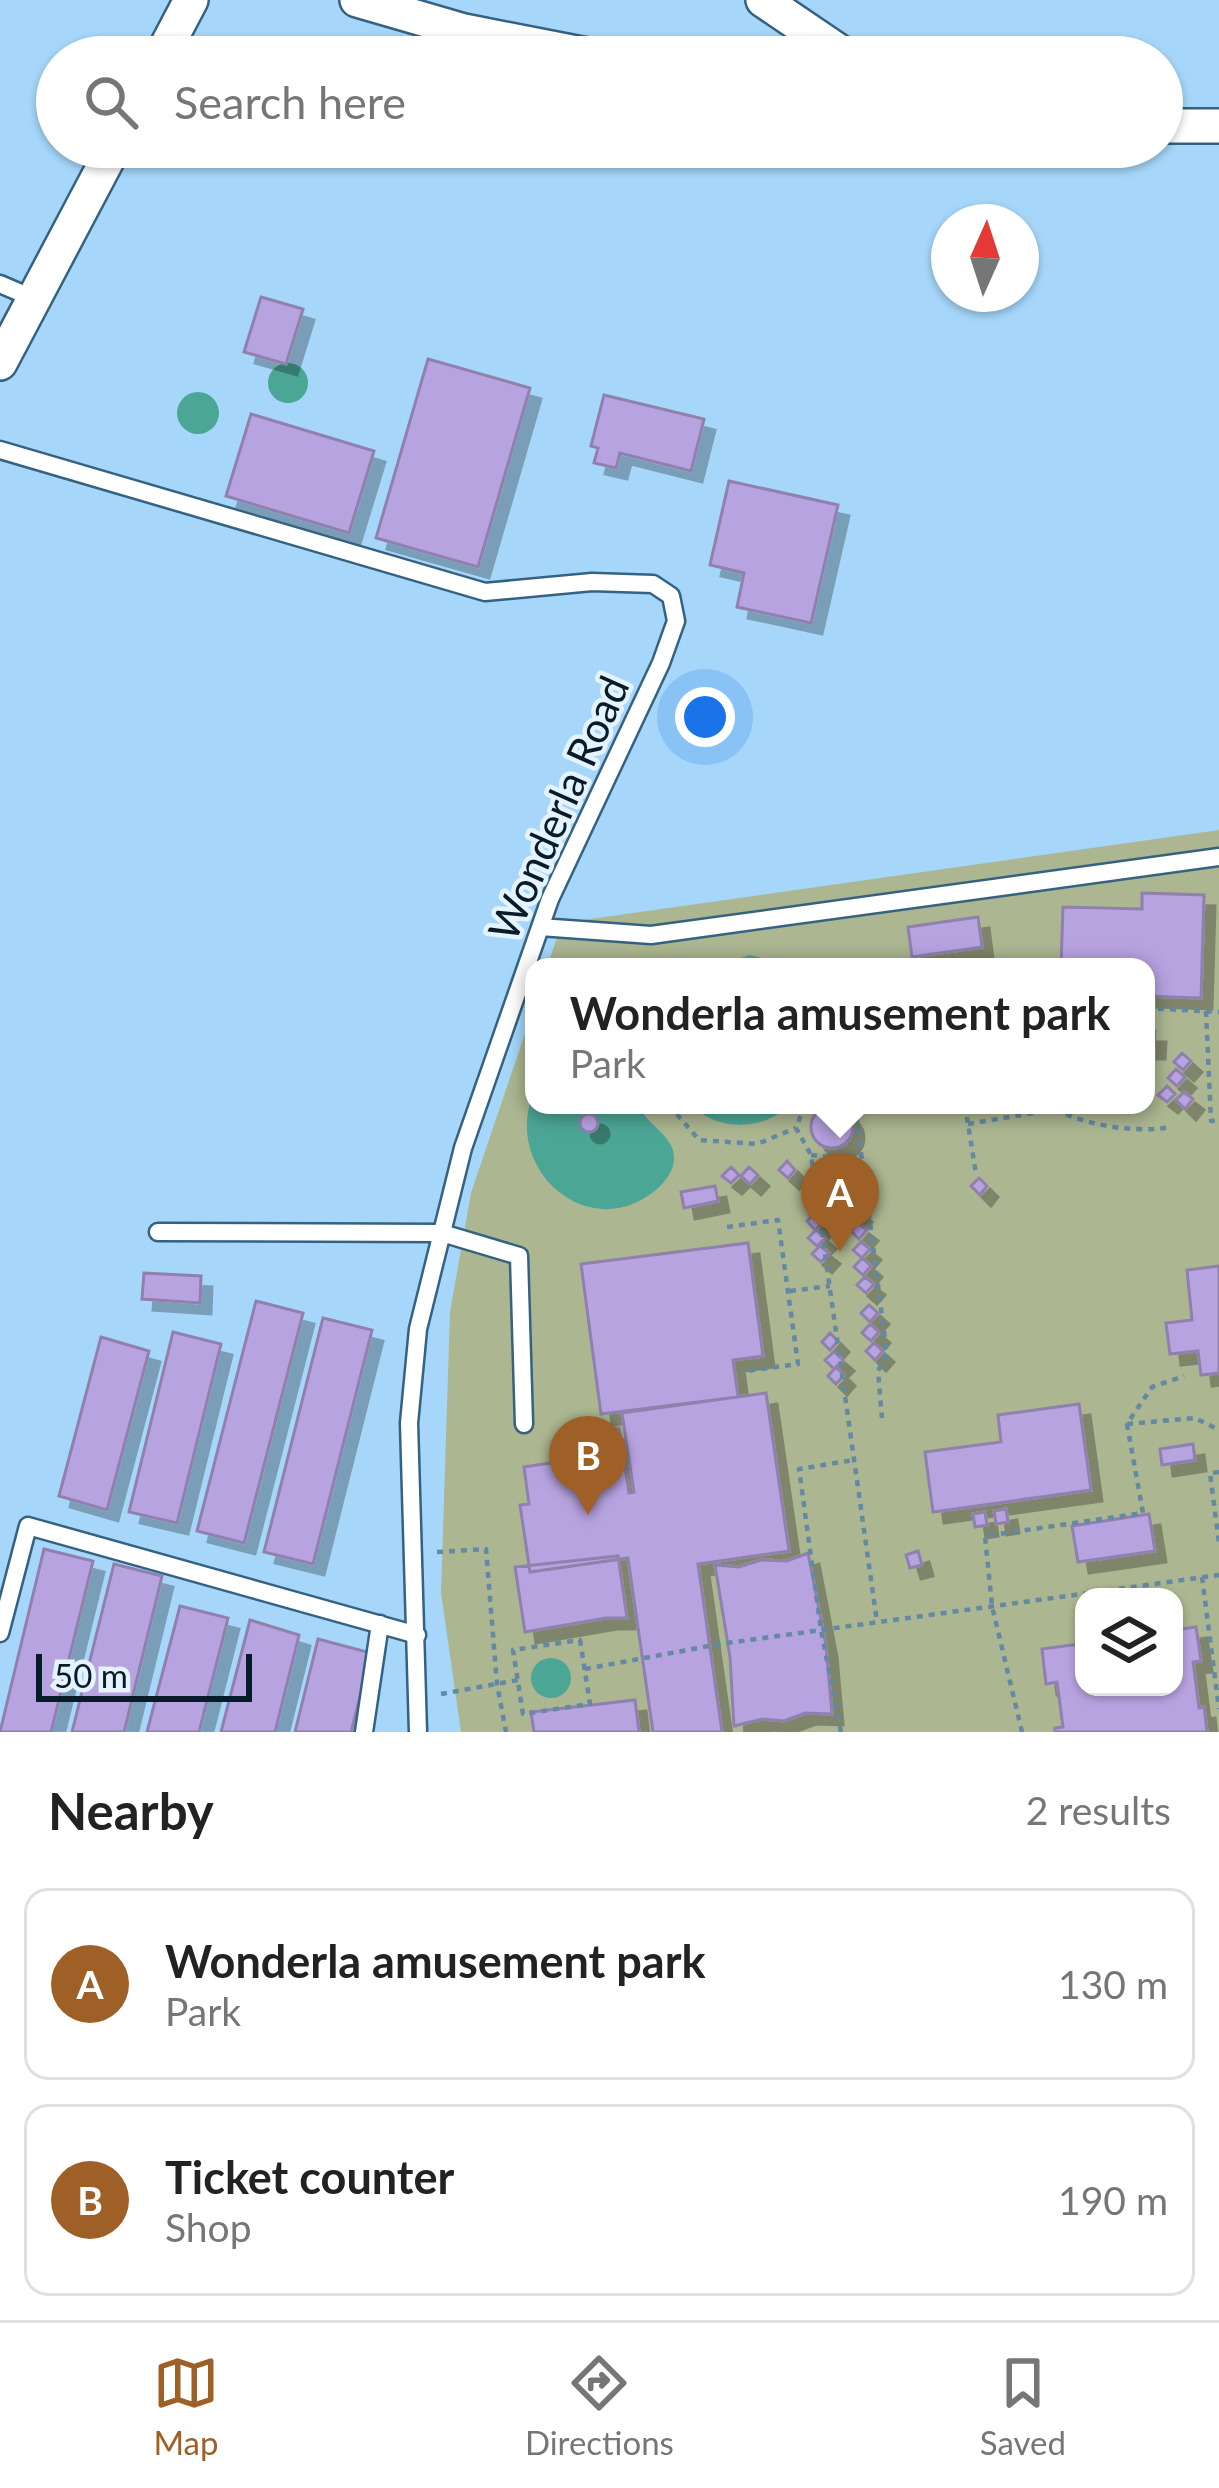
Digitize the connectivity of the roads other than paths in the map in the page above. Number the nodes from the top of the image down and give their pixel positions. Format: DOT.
graph roads {
  1 [pos="190,0"];
  2 [pos="356,0"];
  3 [pos="763,0"];
  4 [pos="172,36"];
  5 [pos="490,36"];
  6 [pos="816,36"];
  7 [pos="1183,126"];
  8 [pos="1219,126"];
  9 [pos="103,168"];
  10 [pos="0,284"];
  11 [pos="35,299"];
  12 [pos="0,363"];
  13 [pos="0,450"];
  14 [pos="1219,857"];
  15 [pos="540,927"];
  16 [pos="529,958"];
  17 [pos="525,970"];
  18 [pos="158,1232"];
  19 [pos="442,1233"];
  20 [pos="524,1424"];
  21 [pos="380,1624"];
  22 [pos="0,1633"];
  23 [pos="417,1634"];
  24 [pos="364,1732"];
  25 [pos="418,1732"];
  1 -- 4 [label="street"];
  2 -- 5 [label="street"];
  3 -- 6 [label="street"];
  7 -- 8 [label="street"];
  9 -- 11 [label="street"];
  10 -- 11 [label="lane"];
  11 -- 12 [label="street"];
  13 -- 15 [label="lane, Wonderla Road"];
  14 -- 15 [label="lane"];
  15 -- 16 [label="lane, Wonderla Road"];
  17 -- 19 [label="lane, Wonderla Road"];
  18 -- 19 [label="lane"];
  19 -- 20 [label="lane"];
  19 -- 23 [label="lane, Wonderla Road"];
  21 -- 22 [label="lane"];
  21 -- 23 [label="lane"];
  21 -- 24 [label="lane"];
  23 -- 25 [label="lane, Wonderla Road"];
}
